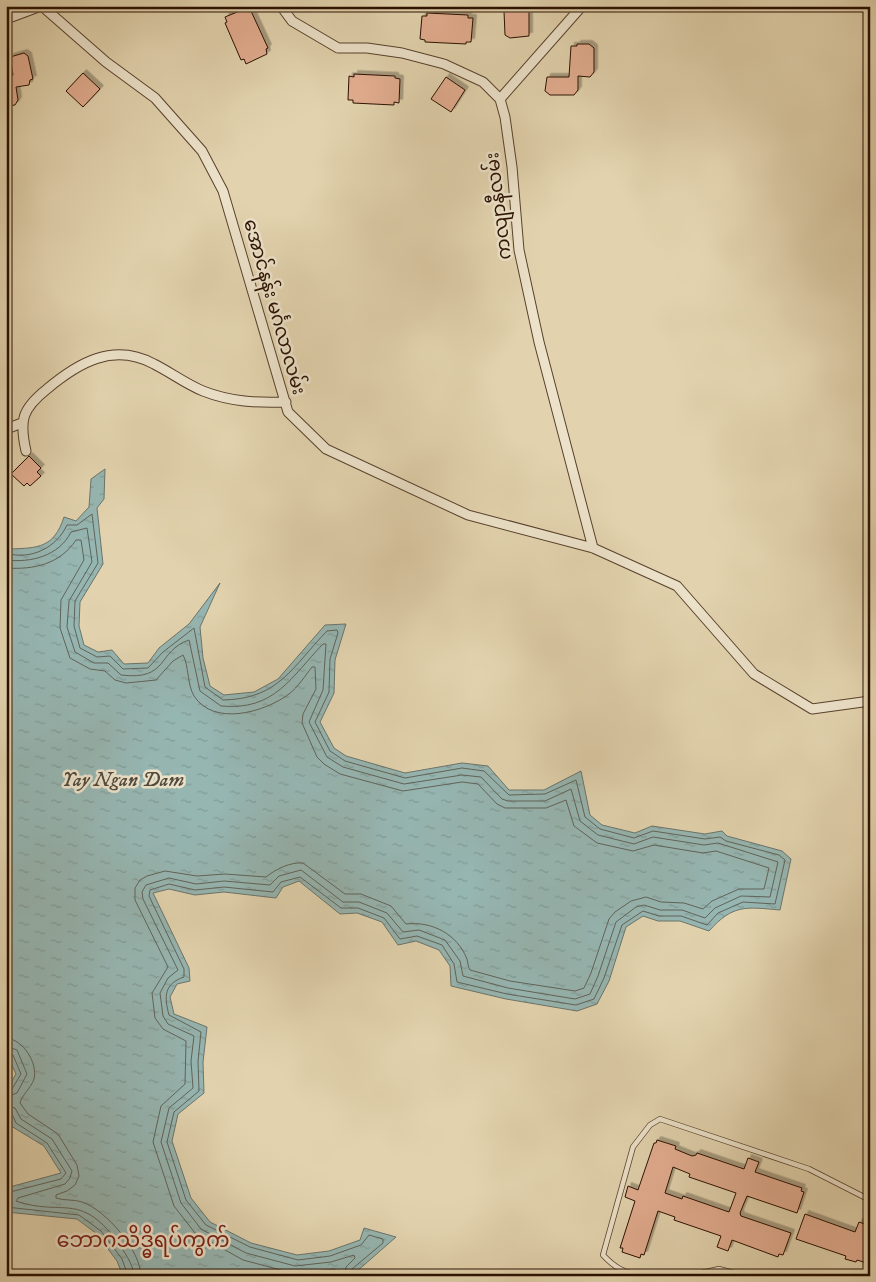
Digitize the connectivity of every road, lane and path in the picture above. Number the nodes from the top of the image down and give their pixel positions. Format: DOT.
graph roads {
  1 [pos="41,6"];
  2 [pos="281,6"];
  3 [pos="582,6"];
  4 [pos="6,19"];
  5 [pos="500,99"];
  6 [pos="286,402"];
  7 [pos="22,423"];
  8 [pos="6,429"];
  9 [pos="26,451"];
  10 [pos="593,548"];
  11 [pos="870,701"];
  12 [pos="870,1200"];
  13 [pos="640,1276"];
  14 [pos="687,1276"];
  15 [pos="745,1276"];
  1 -- 4 [label="street"];
  1 -- 6 [label="street, အောင်နန်း မင်္ဂလာလမ်း"];
  2 -- 5 [label="street"];
  3 -- 5 [label="street"];
  5 -- 10 [label="street, ကလျာနီလမ်း"];
  6 -- 7 [label="street"];
  6 -- 10 [label="street, အောင်နန်း မင်္ဂလာလမ်း"];
  7 -- 8 [label="street"];
  7 -- 9 [label="street"];
  10 -- 11 [label="street, အောင်နန်း မင်္ဂလာလမ်း"];
  12 -- 13 [label="lane"];
  14 -- 15 [label="lane"];
}
